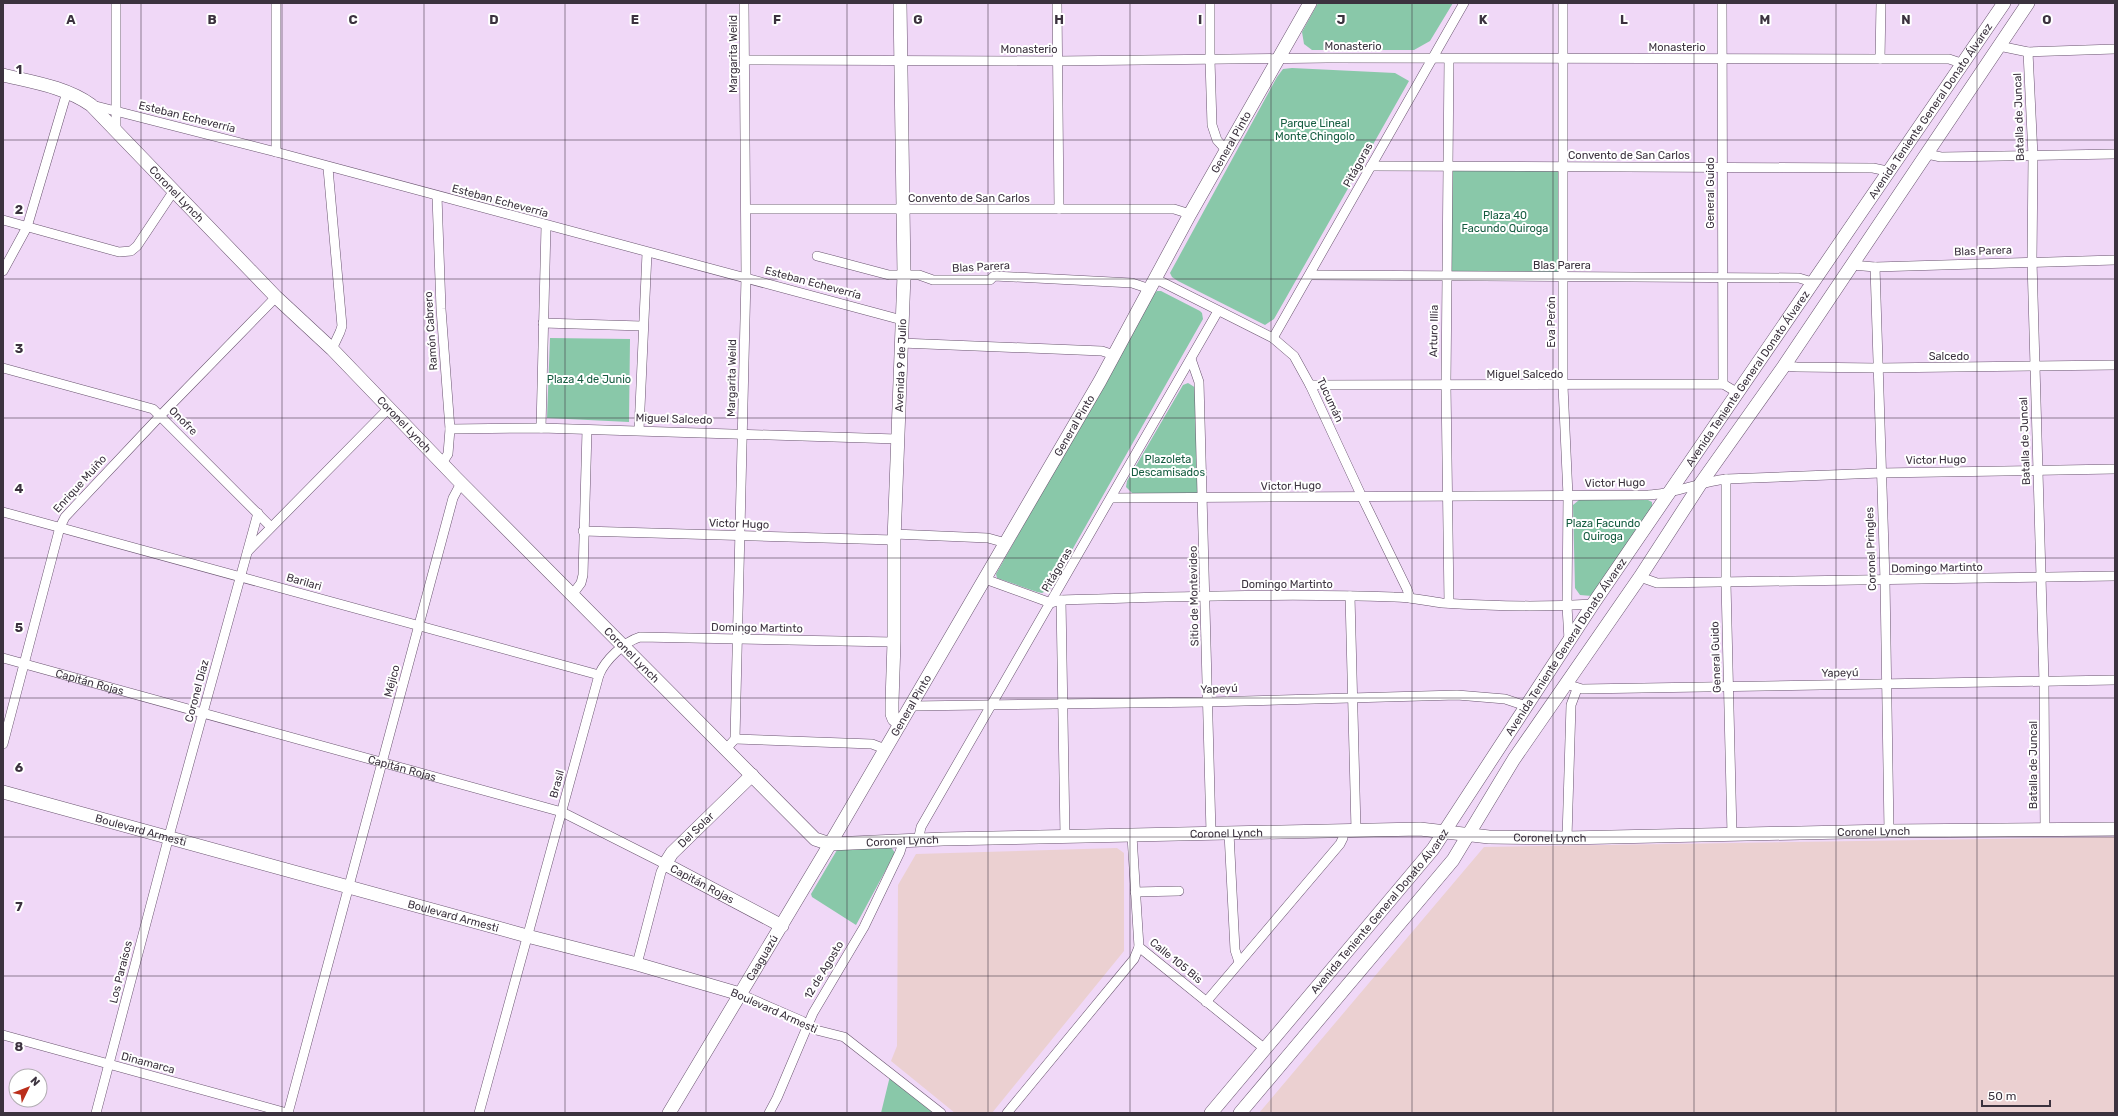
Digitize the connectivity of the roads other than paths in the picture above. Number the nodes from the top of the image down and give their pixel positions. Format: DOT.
graph roads {
  1 [pos="116,3"];
  2 [pos="276,3"];
  3 [pos="744,3"];
  4 [pos="900,3"];
  5 [pos="1057,3"];
  6 [pos="1210,3"];
  7 [pos="1310,3"];
  8 [pos="1464,3"];
  9 [pos="1564,3"];
  10 [pos="1722,3"];
  11 [pos="1881,3"];
  12 [pos="2004,3"];
  13 [pos="2028,3"];
  14 [pos="1999,46"];
  15 [pos="2115,49"];
  16 [pos="2028,52"];
  17 [pos="1431,59"];
  18 [pos="1563,59"];
  19 [pos="1722,59"];
  20 [pos="1880,59"];
  21 [pos="744,60"];
  22 [pos="1210,60"];
  23 [pos="1277,60"];
  24 [pos="1449,60"];
  25 [pos="900,61"];
  26 [pos="1057,61"];
  27 [pos="1961,63"];
  28 [pos="3,74"];
  29 [pos="67,92"];
  30 [pos="91,105"];
  31 [pos="117,112"];
  32 [pos="116,131"];
  33 [pos="1226,150"];
  34 [pos="276,152"];
  35 [pos="1927,154"];
  36 [pos="2115,154"];
  37 [pos="2033,156"];
  38 [pos="1371,166"];
  39 [pos="1563,166"];
  40 [pos="1447,167"];
  41 [pos="328,168"];
  42 [pos="1722,168"];
  43 [pos="1887,171"];
  44 [pos="174,192"];
  45 [pos="437,196"];
  46 [pos="746,208"];
  47 [pos="1059,209"];
  48 [pos="903,210"];
  49 [pos="1190,214"];
  50 [pos="3,220"];
  51 [pos="546,226"];
  52 [pos="27,227"];
  53 [pos="647,253"];
  54 [pos="816,256"];
  55 [pos="2115,260"];
  56 [pos="2032,261"];
  57 [pos="1852,265"];
  58 [pos="1875,267"];
  59 [pos="3,270"];
  60 [pos="904,275"];
  61 [pos="1310,275"];
  62 [pos="1447,276"];
  63 [pos="746,277"];
  64 [pos="1564,277"];
  65 [pos="1722,277"];
  66 [pos="1812,282"];
  67 [pos="1153,284"];
  68 [pos="276,297"];
  69 [pos="1218,311"];
  70 [pos="902,320"];
  71 [pos="543,323"];
  72 [pos="642,326"];
  73 [pos="1273,338"];
  74 [pos="901,343"];
  75 [pos="332,349"];
  76 [pos="1114,355"];
  77 [pos="1191,359"];
  78 [pos="2115,365"];
  79 [pos="1784,366"];
  80 [pos="2035,367"];
  81 [pos="3,368"];
  82 [pos="1878,368"];
  83 [pos="1723,384"];
  84 [pos="1310,385"];
  85 [pos="1446,386"];
  86 [pos="1563,386"];
  87 [pos="1738,393"];
  88 [pos="389,408"];
  89 [pos="161,415"];
  90 [pos="541,428"];
  91 [pos="450,429"];
  92 [pos="587,430"];
  93 [pos="639,430"];
  94 [pos="743,434"];
  95 [pos="898,439"];
  96 [pos="442,463"];
  97 [pos="2115,470"];
  98 [pos="2038,471"];
  99 [pos="1880,473"];
  100 [pos="1726,479"];
  101 [pos="461,483"];
  102 [pos="1701,483"];
  103 [pos="1670,493"];
  104 [pos="1447,496"];
  105 [pos="1568,496"];
  106 [pos="1362,497"];
  107 [pos="1112,498"];
  108 [pos="1204,499"];
  109 [pos="3,512"];
  110 [pos="258,513"];
  111 [pos="60,527"];
  112 [pos="271,527"];
  113 [pos="583,531"];
  114 [pos="739,536"];
  115 [pos="894,537"];
  116 [pos="1006,543"];
  117 [pos="247,553"];
  118 [pos="1640,576"];
  119 [pos="2115,576"];
  120 [pos="240,577"];
  121 [pos="2042,578"];
  122 [pos="985,579"];
  123 [pos="1885,581"];
  124 [pos="1726,583"];
  125 [pos="572,595"];
  126 [pos="1350,596"];
  127 [pos="1206,597"];
  128 [pos="1410,598"];
  129 [pos="1061,600"];
  130 [pos="1051,603"];
  131 [pos="1449,603"];
  132 [pos="1593,604"];
  133 [pos="1566,606"];
  134 [pos="419,627"];
  135 [pos="737,640"];
  136 [pos="1569,640"];
  137 [pos="894,642"];
  138 [pos="622,647"];
  139 [pos="3,658"];
  140 [pos="24,664"];
  141 [pos="599,675"];
  142 [pos="2115,680"];
  143 [pos="2044,682"];
  144 [pos="1886,684"];
  145 [pos="1571,687"];
  146 [pos="1729,688"];
  147 [pos="1354,697"];
  148 [pos="1557,698"];
  149 [pos="1207,702"];
  150 [pos="1064,704"];
  151 [pos="992,705"];
  152 [pos="1571,705"];
  153 [pos="910,706"];
  154 [pos="1526,706"];
  155 [pos="203,714"];
  156 [pos="900,724"];
  157 [pos="3,744"];
  158 [pos="731,744"];
  159 [pos="885,749"];
  160 [pos="383,763"];
  161 [pos="752,775"];
  162 [pos="3,792"];
  163 [pos="562,812"];
  164 [pos="2115,829"];
  165 [pos="1342,830"];
  166 [pos="1356,830"];
  167 [pos="2046,830"];
  168 [pos="1889,831"];
  169 [pos="1445,832"];
  170 [pos="1211,833"];
  171 [pos="1229,833"];
  172 [pos="1467,834"];
  173 [pos="1732,835"];
  174 [pos="169,836"];
  175 [pos="1065,836"];
  176 [pos="1132,836"];
  177 [pos="1567,838"];
  178 [pos="918,841"];
  179 [pos="904,842"];
  180 [pos="830,844"];
  181 [pos="665,864"];
  182 [pos="350,886"];
  183 [pos="1179,891"];
  184 [pos="1135,892"];
  185 [pos="782,926"];
  186 [pos="527,936"];
  187 [pos="1139,947"];
  188 [pos="1239,962"];
  189 [pos="637,964"];
  190 [pos="740,994"];
  191 [pos="1206,1002"];
  192 [pos="807,1024"];
  193 [pos="3,1036"];
  194 [pos="1265,1049"];
  195 [pos="110,1065"];
  196 [pos="96,1113"];
  197 [pos="287,1113"];
  198 [pos="479,1113"];
  199 [pos="669,1113"];
  200 [pos="769,1113"];
  201 [pos="942,1113"];
  202 [pos="1007,1113"];
  203 [pos="1211,1113"];
  204 [pos="1240,1113"];
  1 -- 31 [label="street"];
  2 -- 34 [label="street"];
  3 -- 21 [label="street, Margarita Weild"];
  4 -- 25 [label="main road, Avenida 9 de Julio"];
  5 -- 26 [label="street"];
  6 -- 22 [label="street"];
  7 -- 23 [label="main road, General Pinto"];
  8 -- 17 [label="street, Pitágoras"];
  9 -- 18 [label="street, Eva Perón"];
  10 -- 19 [label="street, General Guido"];
  11 -- 20 [label="street"];
  12 -- 27 [label="main road, Avenida Teniente General Donato Álvarez"];
  13 -- 14 [label="main road, Avenida Teniente General Donato Álvarez"];
  14 -- 16 [label="street"];
  14 -- 35 [label="main road, Avenida Teniente General Donato Álvarez"];
  15 -- 16 [label="street"];
  16 -- 37 [label="street, Batalla de Juncal"];
  17 -- 23 [label="street, Monasterio"];
  17 -- 24 [label="street, Monasterio"];
  17 -- 38 [label="street, Pitágoras"];
  18 -- 19 [label="street, Monasterio"];
  18 -- 24 [label="street, Monasterio"];
  18 -- 39 [label="street, Eva Perón"];
  19 -- 20 [label="street, Monasterio"];
  19 -- 42 [label="street, General Guido"];
  20 -- 27 [label="street, Monasterio"];
  21 -- 25 [label="street, Monasterio"];
  21 -- 46 [label="street, Margarita Weild"];
  22 -- 23 [label="street, Monasterio"];
  22 -- 26 [label="street, Monasterio"];
  22 -- 33 [label="street"];
  23 -- 33 [label="main road, General Pinto"];
  24 -- 40 [label="street, Arturo Illia"];
  25 -- 26 [label="street, Monasterio"];
  25 -- 48 [label="main road, Avenida 9 de Julio"];
  26 -- 47 [label="street"];
  27 -- 43 [label="main road, Avenida Teniente General Donato Álvarez"];
  28 -- 29 [label="main road, Coronel Lynch"];
  29 -- 30 [label="main road, Coronel Lynch"];
  29 -- 52 [label="street"];
  30 -- 31 [label="street, Esteban Echeverría"];
  30 -- 32 [label="main road, Coronel Lynch"];
  31 -- 32 [label="street"];
  31 -- 34 [label="street, Esteban Echeverría"];
  32 -- 44 [label="main road, Coronel Lynch"];
  33 -- 49 [label="main road, General Pinto"];
  34 -- 41 [label="street, Esteban Echeverría"];
  35 -- 37 [label="street"];
  35 -- 57 [label="main road, Avenida Teniente General Donato Álvarez"];
  36 -- 37 [label="street"];
  37 -- 56 [label="street, Batalla de Juncal"];
  38 -- 40 [label="street, Convento de San Carlos"];
  38 -- 61 [label="street, Pitágoras"];
  39 -- 40 [label="street, Convento de San Carlos"];
  39 -- 42 [label="street, Convento de San Carlos"];
  39 -- 64 [label="street, Eva Perón"];
  40 -- 62 [label="street, Arturo Illia"];
  41 -- 45 [label="street, Esteban Echeverría"];
  41 -- 75 [label="street"];
  42 -- 43 [label="street, Convento de San Carlos"];
  42 -- 65 [label="street, General Guido"];
  43 -- 66 [label="main road, Avenida Teniente General Donato Álvarez"];
  44 -- 52 [label="street"];
  44 -- 68 [label="main road, Coronel Lynch"];
  45 -- 51 [label="street, Esteban Echeverría"];
  45 -- 91 [label="street, Ramón Cabrero"];
  46 -- 48 [label="street, Convento de San Carlos"];
  46 -- 63 [label="street, Margarita Weild"];
  47 -- 48 [label="street, Convento de San Carlos"];
  47 -- 49 [label="street, Convento de San Carlos"];
  48 -- 60 [label="main road, Avenida 9 de Julio"];
  49 -- 67 [label="main road, General Pinto"];
  50 -- 52 [label="street"];
  51 -- 53 [label="street, Esteban Echeverría"];
  51 -- 71 [label="street"];
  52 -- 59 [label="street"];
  53 -- 63 [label="street, Esteban Echeverría"];
  53 -- 72 [label="street"];
  54 -- 60 [label="street, Blas Parera"];
  55 -- 56 [label="street, Blas Parera"];
  56 -- 58 [label="street, Blas Parera"];
  56 -- 80 [label="street, Batalla de Juncal"];
  57 -- 58 [label="street, Blas Parera"];
  57 -- 79 [label="main road, Avenida Teniente General Donato Álvarez"];
  58 -- 82 [label="street, Coronel Pringles"];
  60 -- 67 [label="street, Blas Parera"];
  60 -- 70 [label="main road, Avenida 9 de Julio"];
  61 -- 62 [label="street, Blas Parera"];
  61 -- 73 [label="street, Pitágoras"];
  62 -- 64 [label="street, Blas Parera"];
  62 -- 85 [label="street, Arturo Illia"];
  63 -- 70 [label="street, Esteban Echeverría"];
  63 -- 94 [label="street, Margarita Weild"];
  64 -- 65 [label="street, Blas Parera"];
  64 -- 86 [label="street, Eva Perón"];
  65 -- 66 [label="street, Blas Parera"];
  65 -- 83 [label="street, General Guido"];
  66 -- 87 [label="main road, Avenida Teniente General Donato Álvarez"];
  67 -- 69 [label="street, Tucumán"];
  67 -- 76 [label="main road, General Pinto"];
  68 -- 75 [label="main road, Coronel Lynch"];
  68 -- 89 [label="street, Enrique Muiño"];
  69 -- 73 [label="street, Tucumán"];
  69 -- 77 [label="street, Pitágoras"];
  70 -- 74 [label="main road, Avenida 9 de Julio"];
  71 -- 72 [label="street"];
  71 -- 90 [label="street"];
  72 -- 93 [label="street"];
  73 -- 84 [label="street, Tucumán"];
  74 -- 76 [label="street"];
  74 -- 95 [label="main road, Avenida 9 de Julio"];
  75 -- 88 [label="main road, Coronel Lynch"];
  76 -- 116 [label="main road, General Pinto"];
  77 -- 107 [label="street, Pitágoras"];
  77 -- 108 [label="street, Sitio de Montevideo"];
  78 -- 80 [label="street, Salcedo"];
  79 -- 82 [label="street, Salcedo"];
  79 -- 102 [label="main road, Avenida Teniente General Donato Álvarez"];
  80 -- 82 [label="street, Salcedo"];
  80 -- 98 [label="street, Batalla de Juncal"];
  81 -- 89 [label="street, Onofre"];
  82 -- 99 [label="street, Coronel Pringles"];
  83 -- 86 [label="street, Miguel Salcedo"];
  83 -- 87 [label="street"];
  84 -- 85 [label="street, Miguel Salcedo"];
  84 -- 106 [label="street, Tucumán"];
  85 -- 86 [label="street, Miguel Salcedo"];
  85 -- 104 [label="street, Arturo Illia"];
  86 -- 105 [label="street, Eva Perón"];
  87 -- 103 [label="main road, Avenida Teniente General Donato Álvarez"];
  88 -- 96 [label="main road, Coronel Lynch"];
  88 -- 112 [label="street, Coronel Díaz"];
  89 -- 110 [label="street, Onofre"];
  89 -- 111 [label="street, Enrique Muiño"];
  90 -- 91 [label="street, Miguel Salcedo"];
  90 -- 92 [label="street, Miguel Salcedo"];
  91 -- 96 [label="street, Ramón Cabrero"];
  92 -- 93 [label="street, Miguel Salcedo"];
  92 -- 113 [label="street"];
  93 -- 94 [label="street, Miguel Salcedo"];
  94 -- 95 [label="street, Miguel Salcedo"];
  94 -- 114 [label="street, Margarita Weild"];
  95 -- 115 [label="main road, Avenida 9 de Julio"];
  96 -- 101 [label="main road, Coronel Lynch"];
  97 -- 98 [label="street, Victor Hugo"];
  98 -- 99 [label="street, Victor Hugo"];
  98 -- 121 [label="street, Batalla de Juncal"];
  99 -- 100 [label="street, Victor Hugo"];
  99 -- 123 [label="street, Coronel Pringles"];
  100 -- 102 [label="street, Victor Hugo"];
  100 -- 124 [label="street, General Guido"];
  101 -- 125 [label="main road, Coronel Lynch"];
  101 -- 134 [label="street, Méjico"];
  102 -- 103 [label="street, Victor Hugo"];
  102 -- 118 [label="main road, Avenida Teniente General Donato Álvarez"];
  103 -- 105 [label="street, Victor Hugo"];
  103 -- 132 [label="main road, Avenida Teniente General Donato Álvarez"];
  104 -- 105 [label="street, Victor Hugo"];
  104 -- 106 [label="street, Victor Hugo"];
  104 -- 131 [label="street, Arturo Illia"];
  105 -- 133 [label="street, Eva Perón"];
  106 -- 108 [label="street, Victor Hugo"];
  106 -- 128 [label="street, Tucumán"];
  107 -- 108 [label="street, Victor Hugo"];
  107 -- 130 [label="street, Pitágoras"];
  108 -- 127 [label="street, Sitio de Montevideo"];
  109 -- 111 [label="street, Barilari"];
  110 -- 112 [label="street, Onofre"];
  110 -- 117 [label="street, Coronel Díaz"];
  111 -- 120 [label="street, Barilari"];
  111 -- 140 [label="street, Enrique Muiño"];
  112 -- 117 [label="street, Coronel Díaz"];
  113 -- 114 [label="street, Victor Hugo"];
  113 -- 125 [label="street"];
  114 -- 115 [label="street, Victor Hugo"];
  114 -- 135 [label="street, Margarita Weild"];
  115 -- 116 [label="street, Victor Hugo"];
  115 -- 137 [label="main road, Avenida 9 de Julio"];
  116 -- 122 [label="main road, General Pinto"];
  117 -- 120 [label="street, Coronel Díaz"];
  118 -- 124 [label="street, Domingo Martinto"];
  118 -- 145 [label="main road, Avenida Teniente General Donato Álvarez"];
  119 -- 121 [label="street, Domingo Martinto"];
  120 -- 134 [label="street, Barilari"];
  120 -- 155 [label="street, Coronel Díaz"];
  121 -- 123 [label="street, Domingo Martinto"];
  121 -- 143 [label="street, Batalla de Juncal"];
  122 -- 130 [label="street"];
  122 -- 153 [label="main road, General Pinto"];
  123 -- 124 [label="street, Domingo Martinto"];
  123 -- 144 [label="street, Coronel Pringles"];
  124 -- 146 [label="street, General Guido"];
  125 -- 138 [label="main road, Coronel Lynch"];
  126 -- 127 [label="street, Domingo Martinto"];
  126 -- 128 [label="street, Domingo Martinto"];
  126 -- 147 [label="street"];
  127 -- 129 [label="street, Domingo Martinto"];
  127 -- 149 [label="street, Sitio de Montevideo"];
  128 -- 131 [label="street, Domingo Martinto"];
  129 -- 130 [label="street, Domingo Martinto"];
  129 -- 150 [label="street"];
  130 -- 151 [label="street, Pitágoras"];
  131 -- 133 [label="street, Domingo Martinto"];
  132 -- 133 [label="street, Domingo Martinto"];
  132 -- 136 [label="main road, Avenida Teniente General Donato Álvarez"];
  133 -- 136 [label="street, Eva Perón"];
  134 -- 141 [label="street, Barilari"];
  134 -- 160 [label="street, Méjico"];
  135 -- 137 [label="street, Domingo Martinto"];
  135 -- 138 [label="street, Domingo Martinto"];
  135 -- 158 [label="street, Margarita Weild"];
  136 -- 154 [label="main road, Avenida Teniente General Donato Álvarez"];
  137 -- 156 [label="main road, Avenida 9 de Julio"];
  138 -- 141 [label="street, Brasil"];
  138 -- 158 [label="main road, Coronel Lynch"];
  139 -- 140 [label="street, Capitán Rojas"];
  140 -- 155 [label="street, Capitán Rojas"];
  140 -- 157 [label="street, Enrique Muiño"];
  141 -- 163 [label="street, Brasil"];
  142 -- 143 [label="street, Yapeyú"];
  143 -- 144 [label="street, Yapeyú"];
  143 -- 167 [label="street, Batalla de Juncal"];
  144 -- 146 [label="street, Yapeyú"];
  144 -- 168 [label="street, Coronel Pringles"];
  145 -- 146 [label="street, Yapeyú"];
  145 -- 148 [label="main road, Avenida Teniente General Donato Álvarez"];
  145 -- 152 [label="street"];
  146 -- 173 [label="street, General Guido"];
  147 -- 149 [label="street, Yapeyú"];
  147 -- 154 [label="street, Yapeyú"];
  147 -- 166 [label="street"];
  148 -- 152 [label="street"];
  148 -- 172 [label="main road, Avenida Teniente General Donato Álvarez"];
  149 -- 150 [label="street, Yapeyú"];
  149 -- 170 [label="street, Sitio de Montevideo"];
  150 -- 151 [label="street, Yapeyú"];
  150 -- 175 [label="street"];
  151 -- 153 [label="street, Yapeyú"];
  151 -- 178 [label="street, Pitágoras"];
  152 -- 177 [label="street"];
  153 -- 156 [label="main road, General Pinto"];
  154 -- 169 [label="main road, Avenida Teniente General Donato Álvarez"];
  155 -- 160 [label="street, Capitán Rojas"];
  155 -- 174 [label="street, Coronel Díaz"];
  156 -- 159 [label="main road, General Pinto"];
  158 -- 159 [label="street"];
  158 -- 161 [label="main road, Coronel Lynch"];
  159 -- 180 [label="main road, General Pinto"];
  160 -- 163 [label="street, Capitán Rojas"];
  160 -- 182 [label="street, Méjico"];
  161 -- 180 [label="main road, Coronel Lynch"];
  161 -- 181 [label="main road, Del Solar"];
  162 -- 174 [label="main road, Boulevard Armesti"];
  163 -- 181 [label="street, Capitán Rojas"];
  163 -- 186 [label="street, Brasil"];
  164 -- 167 [label="main road, Coronel Lynch"];
  165 -- 166 [label="main road, Coronel Lynch"];
  165 -- 171 [label="main road, Coronel Lynch"];
  165 -- 188 [label="street"];
  166 -- 169 [label="main road, Coronel Lynch"];
  167 -- 168 [label="main road, Coronel Lynch"];
  168 -- 173 [label="main road, Coronel Lynch"];
  169 -- 172 [label="main road, Coronel Lynch"];
  169 -- 194 [label="main road, Avenida Teniente General Donato Álvarez"];
  170 -- 171 [label="main road, Coronel Lynch"];
  170 -- 176 [label="main road, Coronel Lynch"];
  171 -- 188 [label="street"];
  172 -- 177 [label="main road, Coronel Lynch"];
  172 -- 204 [label="main road, Avenida Teniente General Donato Álvarez"];
  173 -- 177 [label="main road, Coronel Lynch"];
  174 -- 182 [label="main road, Boulevard Armesti"];
  174 -- 195 [label="street, Los Paraísos"];
  175 -- 176 [label="main road, Coronel Lynch"];
  175 -- 178 [label="main road, Coronel Lynch"];
  176 -- 184 [label="street, Calle 105 Bis"];
  178 -- 179 [label="main road, Coronel Lynch"];
  179 -- 180 [label="main road, Coronel Lynch"];
  179 -- 192 [label="street, 12 de Agosto"];
  180 -- 185 [label="main road, Caaguazú"];
  181 -- 185 [label="main road, Capitán Rojas"];
  181 -- 189 [label="street, Del Solar"];
  182 -- 186 [label="main road, Boulevard Armesti"];
  182 -- 197 [label="street, Méjico"];
  183 -- 184 [label="street"];
  184 -- 187 [label="street, Calle 105 Bis"];
  185 -- 190 [label="main road, Caaguazú"];
  186 -- 189 [label="main road, Boulevard Armesti"];
  186 -- 198 [label="street, Brasil"];
  187 -- 191 [label="street, Calle 105 Bis"];
  187 -- 202 [label="street"];
  188 -- 191 [label="street"];
  189 -- 190 [label="main road, Boulevard Armesti"];
  190 -- 192 [label="street, Boulevard Armesti"];
  190 -- 199 [label="main road, Caaguazú"];
  191 -- 194 [label="street, Calle 105 Bis"];
  192 -- 200 [label="street, 12 de Agosto"];
  192 -- 201 [label="street, Boulevard Armesti"];
  193 -- 195 [label="street, Dinamarca"];
  194 -- 203 [label="main road, Avenida Teniente General Donato Álvarez"];
  195 -- 196 [label="street, Los Paraísos"];
  195 -- 197 [label="street, Dinamarca"];
}
